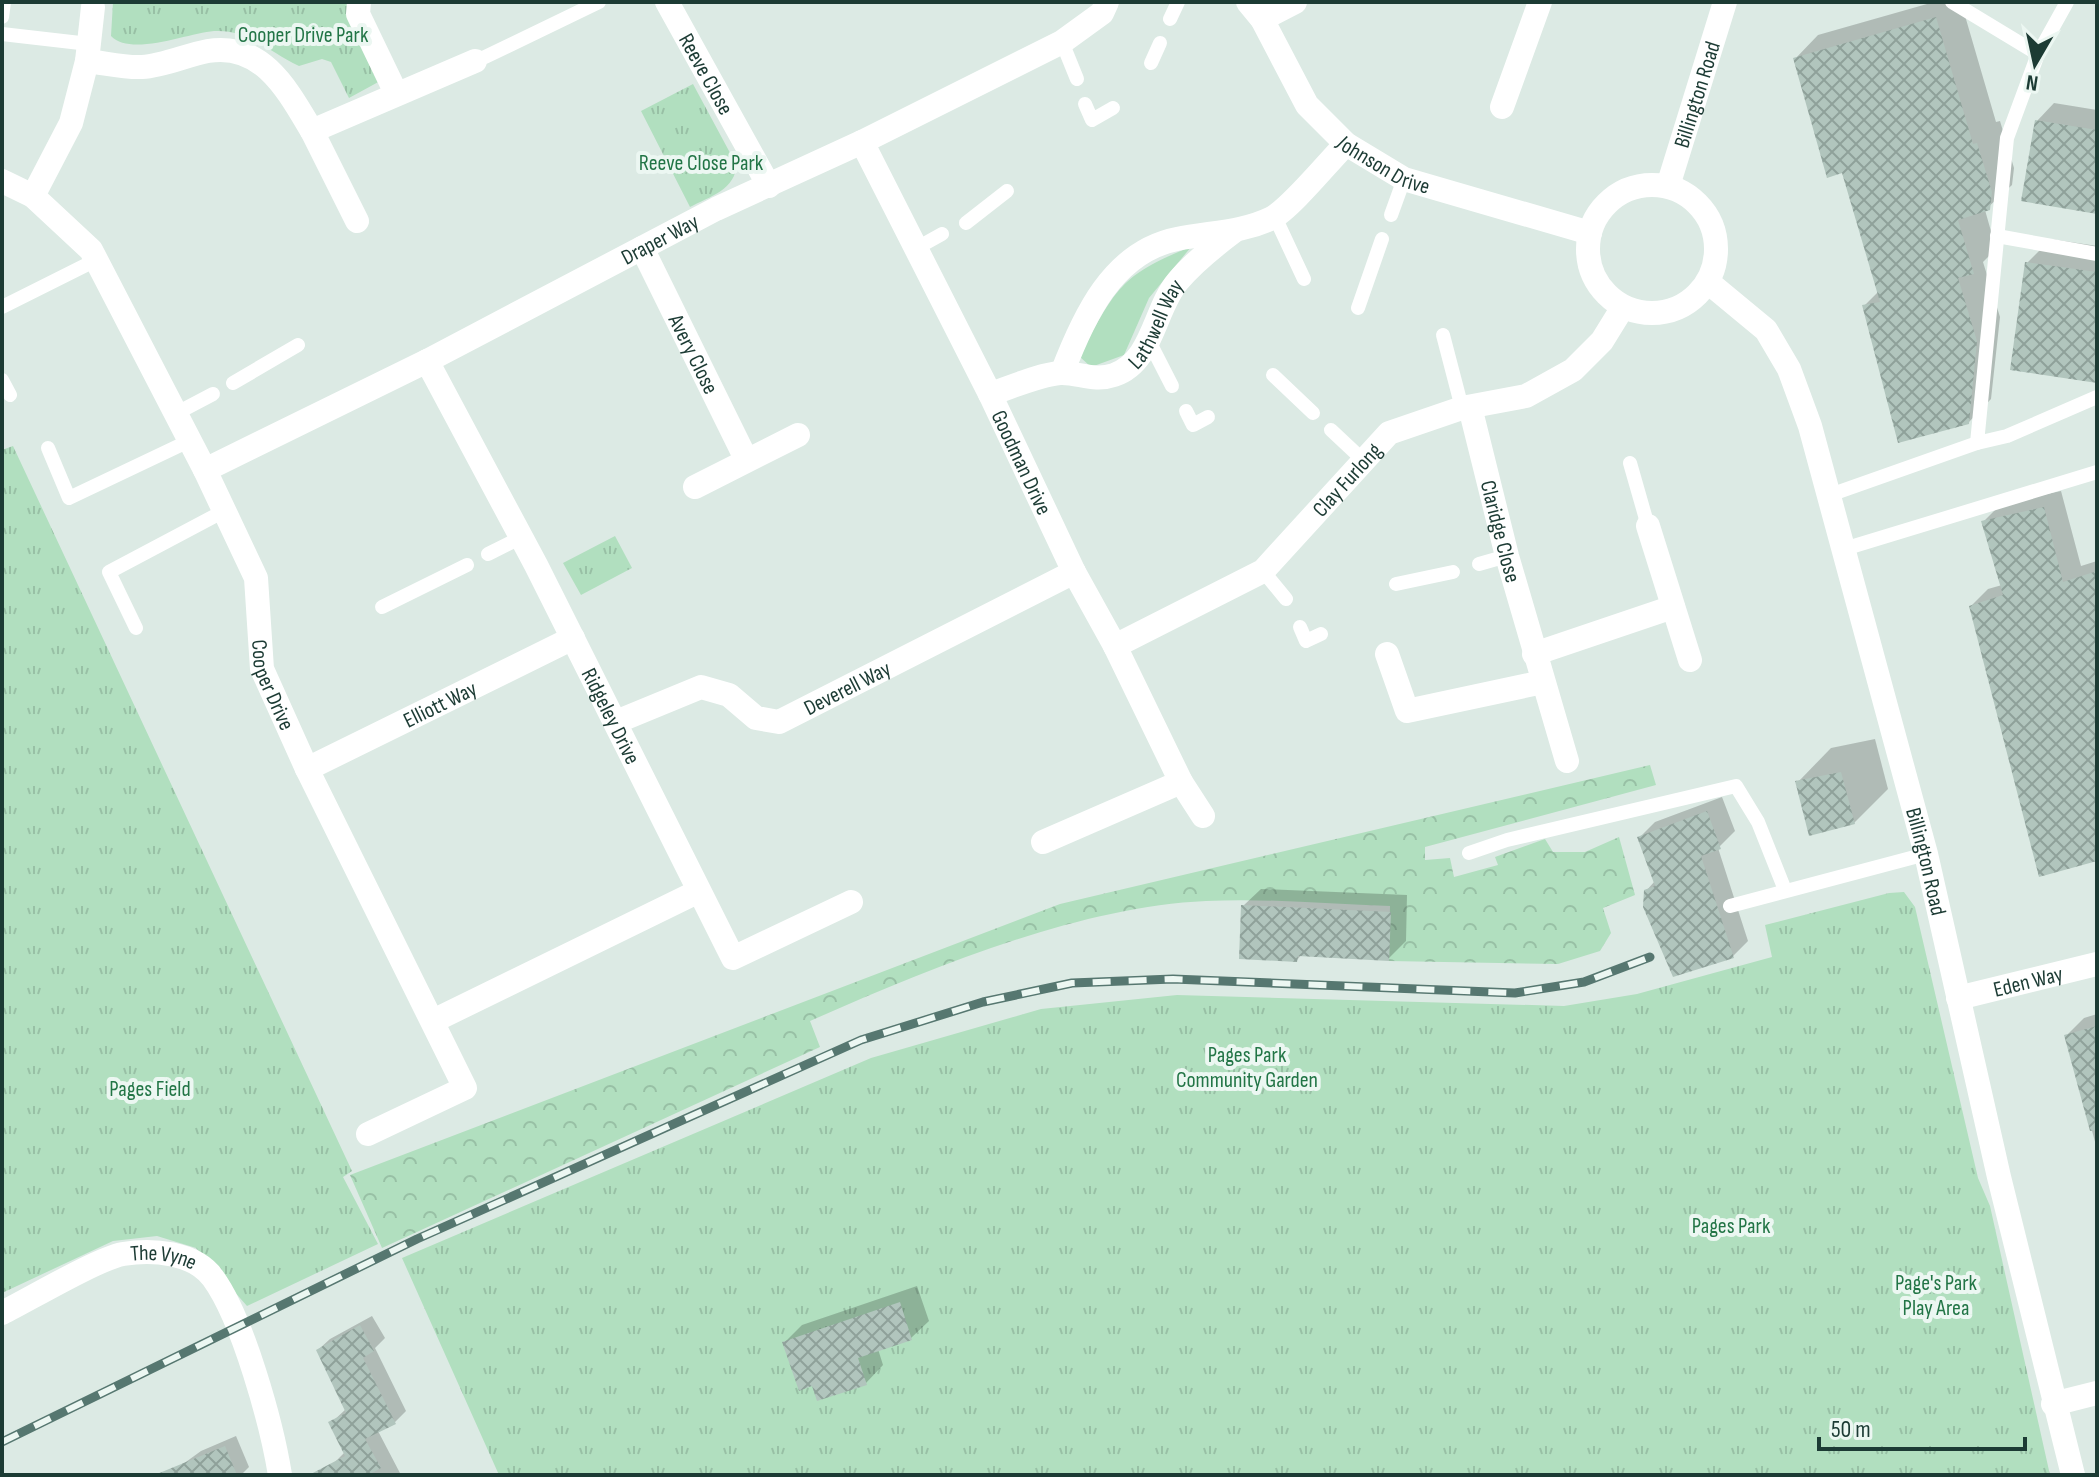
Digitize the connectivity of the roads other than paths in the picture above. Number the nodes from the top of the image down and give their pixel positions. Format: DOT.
graph roads {
  1 [pos="4,2"];
  2 [pos="359,2"];
  3 [pos="599,2"];
  4 [pos="667,2"];
  5 [pos="1107,2"];
  6 [pos="1178,2"];
  7 [pos="1295,2"];
  8 [pos="1540,2"];
  9 [pos="1725,2"];
  10 [pos="1952,2"];
  11 [pos="2067,2"];
  12 [pos="93,7"];
  13 [pos="1255,11"];
  14 [pos="2,17"];
  15 [pos="1170,19"];
  16 [pos="2,34"];
  17 [pos="1062,42"];
  18 [pos="1160,43"];
  19 [pos="88,53"];
  20 [pos="2038,54"];
  21 [pos="480,59"];
  22 [pos="1151,63"];
  23 [pos="1077,79"];
  24 [pos="396,93"];
  25 [pos="1085,104"];
  26 [pos="1502,107"];
  27 [pos="1113,108"];
  28 [pos="312,131"];
  29 [pos="862,142"];
  30 [pos="1346,144"];
  31 [pos="1404,179"];
  32 [pos="2,181"];
  33 [pos="769,186"];
  34 [pos="1668,186"];
  35 [pos="1007,191"];
  36 [pos="33,196"];
  37 [pos="1391,215"];
  38 [pos="1275,217"];
  39 [pos="357,221"];
  40 [pos="966,223"];
  41 [pos="1233,232"];
  42 [pos="1590,233"];
  43 [pos="942,234"];
  44 [pos="1997,236"];
  45 [pos="1382,239"];
  46 [pos="642,248"];
  47 [pos="915,249"];
  48 [pos="2097,254"];
  49 [pos="96,260"];
  50 [pos="1304,279"];
  51 [pos="1708,282"];
  52 [pos="2,307"];
  53 [pos="1623,307"];
  54 [pos="1358,308"];
  55 [pos="1443,335"];
  56 [pos="1149,341"];
  57 [pos="298,345"];
  58 [pos="427,361"];
  59 [pos="1062,373"];
  60 [pos="1273,375"];
  61 [pos="2,380"];
  62 [pos="233,383"];
  63 [pos="1172,386"];
  64 [pos="213,394"];
  65 [pos="990,394"];
  66 [pos="10,395"];
  67 [pos="2097,397"];
  68 [pos="1466,407"];
  69 [pos="1186,411"];
  70 [pos="1313,413"];
  71 [pos="175,414"];
  72 [pos="1208,417"];
  73 [pos="1331,430"];
  74 [pos="798,435"];
  75 [pos="189,441"];
  76 [pos="1977,443"];
  77 [pos="48,448"];
  78 [pos="746,459"];
  79 [pos="1363,460"];
  80 [pos="1630,463"];
  81 [pos="205,470"];
  82 [pos="2097,472"];
  83 [pos="695,487"];
  84 [pos="1827,496"];
  85 [pos="224,511"];
  86 [pos="1648,526"];
  87 [pos="522,537"];
  88 [pos="1844,549"];
  89 [pos="488,554"];
  90 [pos="1507,556"];
  91 [pos="1479,564"];
  92 [pos="467,565"];
  93 [pos="1263,571"];
  94 [pos="1074,572"];
  95 [pos="1453,572"];
  96 [pos="1396,584"];
  97 [pos="1286,599"];
  98 [pos="382,607"];
  99 [pos="1673,607"];
  100 [pos="1300,627"];
  101 [pos="136,628"];
  102 [pos="1321,634"];
  103 [pos="573,638"];
  104 [pos="1115,646"];
  105 [pos="1387,654"];
  106 [pos="1534,654"];
  107 [pos="1690,660"];
  108 [pos="1543,682"];
  109 [pos="616,722"];
  110 [pos="1567,761"];
  111 [pos="307,769"];
  112 [pos="1181,782"];
  113 [pos="1203,816"];
  114 [pos="1043,842"];
  115 [pos="1469,853"];
  116 [pos="1926,854"];
  117 [pos="1785,890"];
  118 [pos="697,892"];
  119 [pos="851,902"];
  120 [pos="1730,906"];
  121 [pos="2097,964"];
  122 [pos="1958,998"];
  123 [pos="433,1021"];
  124 [pos="368,1134"];
  125 [pos="2,1313"];
  126 [pos="2097,1393"];
  127 [pos="2053,1404"];
  128 [pos="280,1475"];
  129 [pos="2073,1475"];
  1 -- 14 [label="lane"];
  2 -- 24 [label="street"];
  3 -- 21 [label="lane"];
  4 -- 33 [label="street, Reeve Close"];
  5 -- 17 [label="street, Draper Way"];
  6 -- 15 [label="lane"];
  7 -- 13 [label="street"];
  8 -- 26 [label="street"];
  9 -- 34 [label="street, Billington Road"];
  10 -- 20 [label="lane"];
  11 -- 20 [label="lane"];
  12 -- 19 [label="street"];
  13 -- 30 [label="street, Johnson Drive"];
  16 -- 19 [label="lane"];
  17 -- 23 [label="lane"];
  17 -- 29 [label="street, Draper Way"];
  18 -- 22 [label="lane"];
  19 -- 28 [label="street"];
  19 -- 36 [label="street"];
  20 -- 44 [label="lane"];
  21 -- 24 [label="street"];
  24 -- 28 [label="street"];
  25 -- 27 [label="lane"];
  28 -- 39 [label="street"];
  29 -- 33 [label="street, Draper Way"];
  29 -- 47 [label="street, Goodman Drive"];
  30 -- 31 [label="street, Johnson Drive"];
  30 -- 38 [label="street, Lathwell Way"];
  31 -- 37 [label="lane"];
  31 -- 42 [label="street, Johnson Drive"];
  32 -- 36 [label="street, Cooper Drive"];
  33 -- 46 [label="street, Draper Way"];
  34 -- 42 [label="street"];
  34 -- 51 [label="street"];
  35 -- 40 [label="lane"];
  36 -- 49 [label="street, Cooper Drive"];
  38 -- 41 [label="street, Lathwell Way"];
  38 -- 50 [label="lane"];
  41 -- 56 [label="street, Lathwell Way"];
  41 -- 59 [label="street, Lathwell Way"];
  42 -- 53 [label="street"];
  43 -- 47 [label="lane"];
  44 -- 48 [label="lane"];
  44 -- 76 [label="lane"];
  45 -- 54 [label="lane"];
  46 -- 58 [label="street, Draper Way"];
  46 -- 78 [label="street, Avery Close"];
  47 -- 65 [label="street, Goodman Drive"];
  49 -- 52 [label="lane"];
  49 -- 71 [label="street, Cooper Drive"];
  51 -- 53 [label="street"];
  51 -- 84 [label="street, Billington Road"];
  53 -- 68 [label="street, Clay Furlong"];
  55 -- 68 [label="lane"];
  56 -- 59 [label="street, Lathwell Way"];
  56 -- 63 [label="lane"];
  57 -- 62 [label="lane"];
  58 -- 81 [label="street, Draper Way"];
  58 -- 87 [label="street, Ridgeley Drive"];
  59 -- 65 [label="street, Lathwell Way"];
  60 -- 70 [label="lane"];
  61 -- 66 [label="lane"];
  64 -- 71 [label="lane"];
  65 -- 94 [label="street, Goodman Drive"];
  67 -- 76 [label="lane"];
  68 -- 79 [label="street, Clay Furlong"];
  68 -- 90 [label="street, Claridge Close"];
  69 -- 72 [label="lane"];
  71 -- 75 [label="street, Cooper Drive"];
  73 -- 79 [label="lane"];
  74 -- 78 [label="street"];
  75 -- 77 [label="lane"];
  75 -- 81 [label="street, Cooper Drive"];
  76 -- 84 [label="lane"];
  78 -- 83 [label="street"];
  79 -- 93 [label="street, Clay Furlong"];
  80 -- 86 [label="lane"];
  81 -- 85 [label="street, Cooper Drive"];
  82 -- 88 [label="lane"];
  84 -- 88 [label="street, Billington Road"];
  85 -- 101 [label="lane"];
  85 -- 111 [label="street, Cooper Drive"];
  86 -- 99 [label="street"];
  87 -- 89 [label="lane"];
  87 -- 103 [label="street, Ridgeley Drive"];
  88 -- 116 [label="street, Billington Road"];
  90 -- 91 [label="lane"];
  90 -- 106 [label="street, Claridge Close"];
  92 -- 98 [label="lane"];
  93 -- 97 [label="lane"];
  93 -- 104 [label="street, Clay Furlong"];
  94 -- 104 [label="street, Goodman Drive"];
  94 -- 109 [label="street, Deverell Way"];
  95 -- 96 [label="lane"];
  99 -- 106 [label="street"];
  99 -- 107 [label="street"];
  100 -- 102 [label="lane"];
  103 -- 109 [label="street, Ridgeley Drive"];
  103 -- 111 [label="street, Elliott Way"];
  104 -- 112 [label="street, Goodman Drive"];
  105 -- 108 [label="street"];
  106 -- 108 [label="street, Claridge Close"];
  108 -- 110 [label="street, Claridge Close"];
  109 -- 118 [label="street, Ridgeley Drive"];
  111 -- 123 [label="street, Cooper Drive"];
  112 -- 113 [label="street, Goodman Drive"];
  112 -- 114 [label="street"];
  115 -- 117 [label="lane"];
  116 -- 117 [label="lane"];
  116 -- 122 [label="street, Billington Road"];
  117 -- 120 [label="lane"];
  118 -- 119 [label="street, Ridgeley Drive"];
  118 -- 123 [label="street"];
  121 -- 122 [label="street, Eden Way"];
  122 -- 127 [label="street, Billington Road"];
  123 -- 124 [label="street, Cooper Drive"];
  125 -- 128 [label="street, The Vyne"];
  126 -- 127 [label="street"];
  127 -- 129 [label="street, Billington Road"];
}
